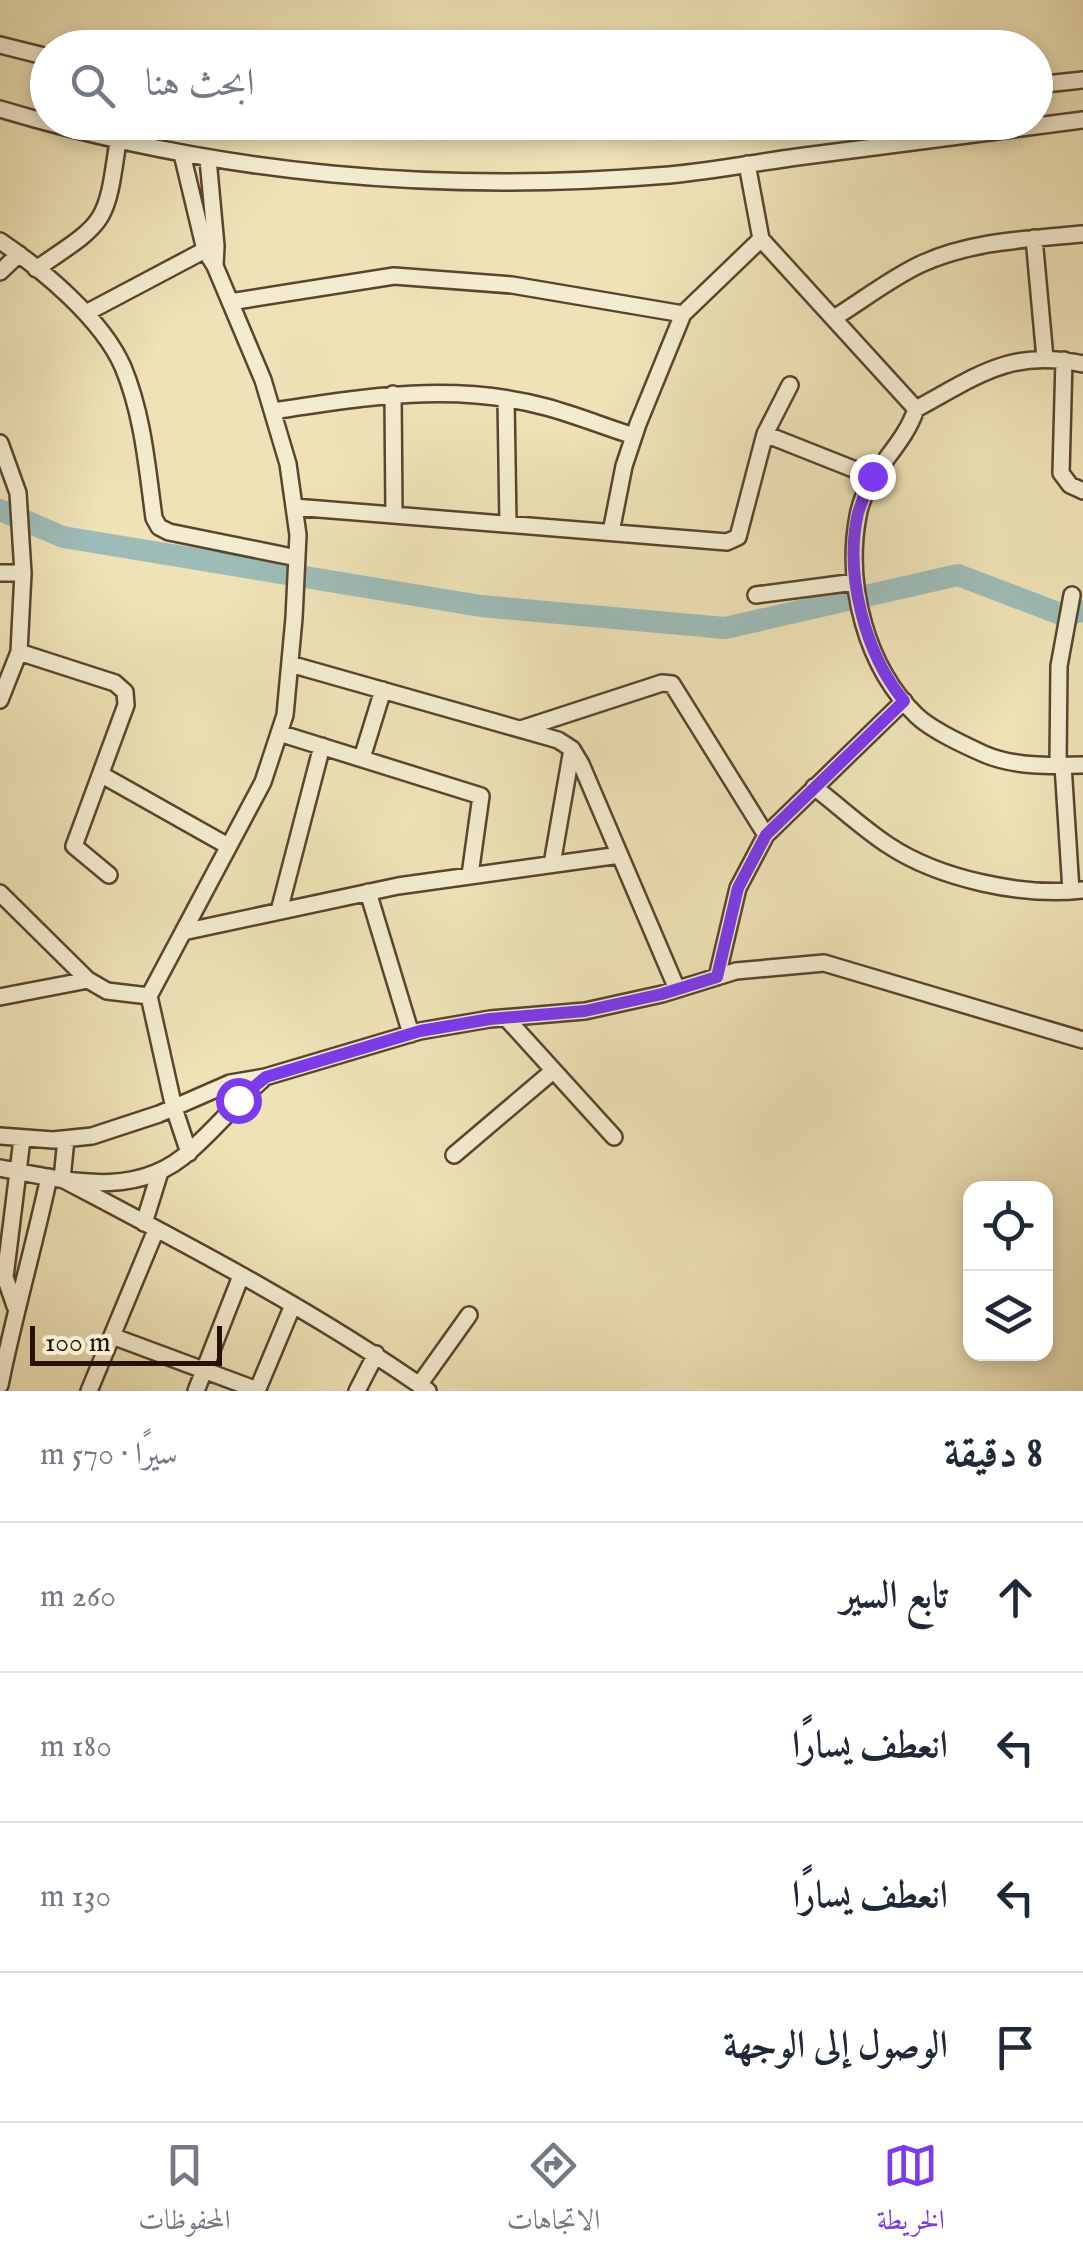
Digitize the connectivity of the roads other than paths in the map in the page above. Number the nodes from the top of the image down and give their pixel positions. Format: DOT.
graph roads {
  1 [pos="0,45"];
  2 [pos="30,52"];
  3 [pos="1083,80"];
  4 [pos="1053,83"];
  5 [pos="0,109"];
  6 [pos="30,117"];
  7 [pos="1083,120"];
  8 [pos="1053,124"];
  9 [pos="114,140"];
  10 [pos="930,140"];
  11 [pos="118,141"];
  12 [pos="182,154"];
  13 [pos="208,159"];
  14 [pos="747,164"];
  15 [pos="1083,234"];
  16 [pos="1034,238"];
  17 [pos="761,239"];
  18 [pos="0,241"];
  19 [pos="205,250"];
  20 [pos="20,254"];
  21 [pos="215,266"];
  22 [pos="36,269"];
  23 [pos="0,272"];
  24 [pos="230,302"];
  25 [pos="86,313"];
  26 [pos="683,314"];
  27 [pos="834,318"];
  28 [pos="1045,358"];
  29 [pos="1064,360"];
  30 [pos="1083,364"];
  31 [pos="790,385"];
  32 [pos="393,394"];
  33 [pos="506,400"];
  34 [pos="916,409"];
  35 [pos="272,412"];
  36 [pos="765,434"];
  37 [pos="634,436"];
  38 [pos="0,443"];
  39 [pos="872,476"];
  40 [pos="1083,491"];
  41 [pos="294,508"];
  42 [pos="394,515"];
  43 [pos="508,524"];
  44 [pos="611,532"];
  45 [pos="297,558"];
  46 [pos="0,573"];
  47 [pos="23,573"];
  48 [pos="857,594"];
  49 [pos="756,595"];
  50 [pos="1072,595"];
  51 [pos="19,652"];
  52 [pos="290,664"];
  53 [pos="384,690"];
  54 [pos="0,700"];
  55 [pos="904,701"];
  56 [pos="521,729"];
  57 [pos="279,734"];
  58 [pos="322,746"];
  59 [pos="572,748"];
  60 [pos="362,758"];
  61 [pos="1083,765"];
  62 [pos="1060,766"];
  63 [pos="102,776"];
  64 [pos="814,787"];
  65 [pos="766,835"];
  66 [pos="228,846"];
  67 [pos="620,854"];
  68 [pos="552,864"];
  69 [pos="109,875"];
  70 [pos="470,876"];
  71 [pos="1077,890"];
  72 [pos="368,892"];
  73 [pos="0,893"];
  74 [pos="279,911"];
  75 [pos="183,932"];
  76 [pos="717,977"];
  77 [pos="88,980"];
  78 [pos="677,989"];
  79 [pos="149,996"];
  80 [pos="0,998"];
  81 [pos="506,1018"];
  82 [pos="411,1034"];
  83 [pos="1083,1040"];
  84 [pos="553,1071"];
  85 [pos="266,1077"];
  86 [pos="174,1108"];
  87 [pos="0,1136"];
  88 [pos="614,1137"];
  89 [pos="66,1138"];
  90 [pos="22,1139"];
  91 [pos="189,1153"];
  92 [pos="454,1155"];
  93 [pos="0,1168"];
  94 [pos="17,1171"];
  95 [pos="160,1172"];
  96 [pos="56,1178"];
  97 [pos="150,1226"];
  98 [pos="241,1276"];
  99 [pos="293,1305"];
  100 [pos="15,1306"];
  101 [pos="468,1315"];
  102 [pos="112,1336"];
  103 [pos="376,1354"];
  104 [pos="204,1372"];
  105 [pos="0,1385"];
  106 [pos="424,1388"];
  107 [pos="89,1391"];
  108 [pos="196,1391"];
  109 [pos="257,1391"];
  110 [pos="356,1391"];
  1 -- 2 [label="street"];
  3 -- 4 [label="street"];
  5 -- 6 [label="street"];
  7 -- 8 [label="street"];
  9 -- 11 [label="street"];
  10 -- 14 [label="street"];
  11 -- 12 [label="street"];
  11 -- 22 [label="street"];
  12 -- 13 [label="street"];
  12 -- 19 [label="street"];
  13 -- 14 [label="street"];
  13 -- 21 [label="street"];
  14 -- 17 [label="street"];
  15 -- 16 [label="street"];
  16 -- 27 [label="street"];
  16 -- 28 [label="street"];
  17 -- 26 [label="street"];
  17 -- 27 [label="street"];
  18 -- 20 [label="street"];
  19 -- 21 [label="street"];
  19 -- 25 [label="street"];
  20 -- 22 [label="street"];
  20 -- 23 [label="street"];
  21 -- 24 [label="street"];
  22 -- 25 [label="street"];
  24 -- 26 [label="street"];
  24 -- 35 [label="street"];
  25 -- 45 [label="street"];
  26 -- 37 [label="street"];
  27 -- 34 [label="street"];
  28 -- 29 [label="street"];
  28 -- 34 [label="street"];
  29 -- 30 [label="street"];
  29 -- 40 [label="street"];
  31 -- 36 [label="street"];
  32 -- 33 [label="street"];
  32 -- 35 [label="street"];
  32 -- 42 [label="street"];
  33 -- 37 [label="street"];
  33 -- 43 [label="street"];
  34 -- 39 [label="street"];
  35 -- 41 [label="street"];
  36 -- 39 [label="street"];
  36 -- 44 [label="street"];
  37 -- 44 [label="street"];
  38 -- 47 [label="street"];
  39 -- 48 [label="street"];
  41 -- 42 [label="street"];
  41 -- 45 [label="street"];
  42 -- 43 [label="street"];
  43 -- 44 [label="street"];
  45 -- 52 [label="street"];
  46 -- 47 [label="street"];
  47 -- 51 [label="street"];
  48 -- 49 [label="street"];
  48 -- 55 [label="street"];
  50 -- 62 [label="street"];
  51 -- 54 [label="street"];
  51 -- 63 [label="street"];
  52 -- 53 [label="street"];
  52 -- 57 [label="street"];
  53 -- 56 [label="street"];
  53 -- 60 [label="street"];
  55 -- 62 [label="street"];
  55 -- 64 [label="street"];
  56 -- 59 [label="street"];
  56 -- 65 [label="street"];
  57 -- 58 [label="street"];
  57 -- 66 [label="street"];
  58 -- 60 [label="street"];
  58 -- 74 [label="street"];
  59 -- 67 [label="street"];
  59 -- 68 [label="street"];
  60 -- 70 [label="street"];
  61 -- 62 [label="street"];
  62 -- 71 [label="street"];
  63 -- 66 [label="street"];
  63 -- 69 [label="street"];
  64 -- 65 [label="street"];
  64 -- 71 [label="street"];
  65 -- 76 [label="street"];
  66 -- 75 [label="street"];
  67 -- 68 [label="street"];
  67 -- 78 [label="street"];
  68 -- 70 [label="street"];
  70 -- 72 [label="street"];
  72 -- 74 [label="street"];
  72 -- 82 [label="street"];
  73 -- 77 [label="street"];
  74 -- 75 [label="street"];
  75 -- 79 [label="street"];
  76 -- 78 [label="street"];
  76 -- 83 [label="street"];
  77 -- 79 [label="street"];
  77 -- 80 [label="street"];
  78 -- 81 [label="street"];
  79 -- 86 [label="street"];
  81 -- 82 [label="street"];
  81 -- 84 [label="street"];
  82 -- 85 [label="street"];
  84 -- 88 [label="street"];
  84 -- 92 [label="street"];
  85 -- 86 [label="street"];
  85 -- 91 [label="street"];
  86 -- 89 [label="street"];
  86 -- 91 [label="street"];
  87 -- 90 [label="street"];
  89 -- 90 [label="street"];
  89 -- 96 [label="street"];
  90 -- 94 [label="street"];
  91 -- 95 [label="street"];
  93 -- 94 [label="street"];
  94 -- 96 [label="street"];
  94 -- 100 [label="street"];
  95 -- 96 [label="street"];
  95 -- 97 [label="street"];
  96 -- 97 [label="street"];
  96 -- 100 [label="street"];
  97 -- 98 [label="street"];
  97 -- 102 [label="street"];
  98 -- 99 [label="street"];
  98 -- 104 [label="street"];
  99 -- 103 [label="street"];
  99 -- 109 [label="street"];
  100 -- 105 [label="street"];
  101 -- 106 [label="street"];
  102 -- 104 [label="street"];
  102 -- 107 [label="street"];
  103 -- 106 [label="street"];
  103 -- 110 [label="street"];
  104 -- 108 [label="street"];
  104 -- 109 [label="street"];
}
